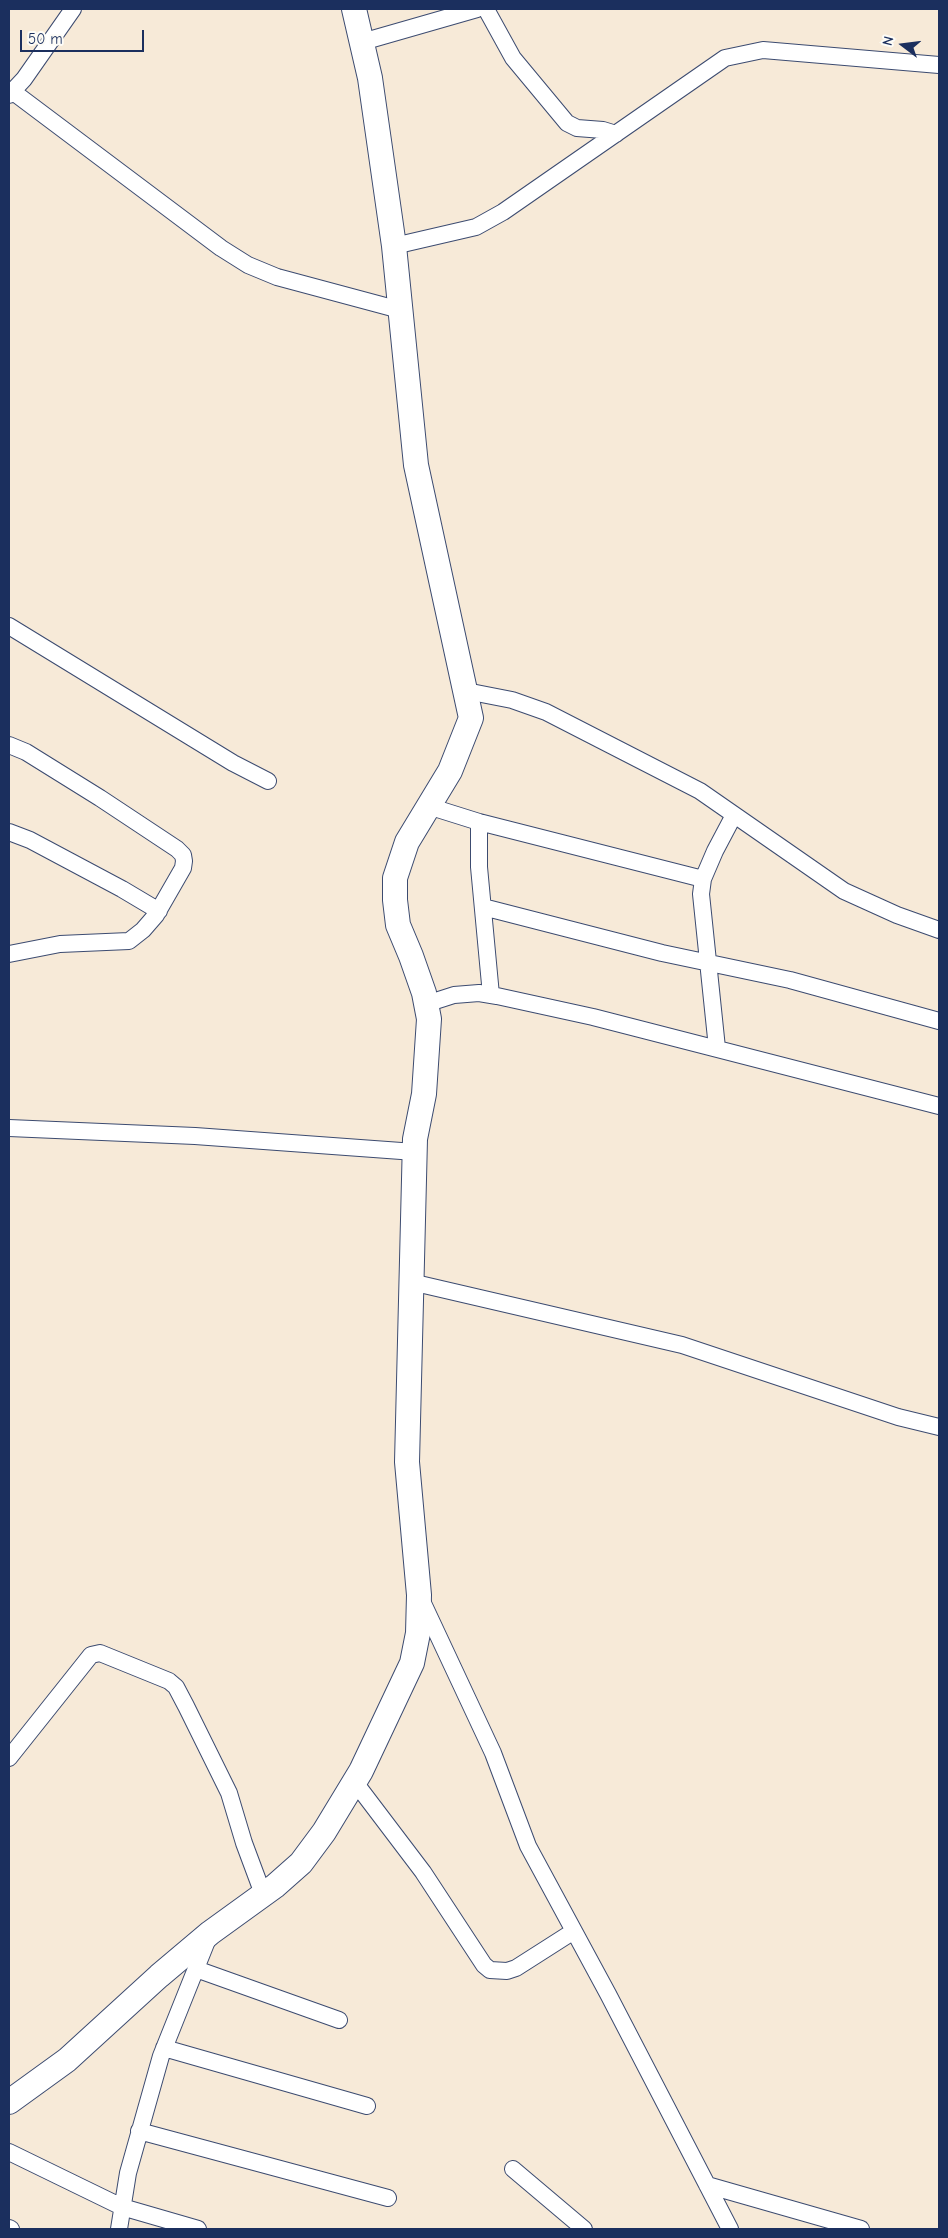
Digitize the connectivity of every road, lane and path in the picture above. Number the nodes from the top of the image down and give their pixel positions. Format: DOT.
graph roads {
  1 [pos="73,9"];
  2 [pos="354,9"];
  3 [pos="476,9"];
  4 [pos="486,9"];
  5 [pos="362,42"];
  6 [pos="939,65"];
  7 [pos="10,93"];
  8 [pos="616,134"];
  9 [pos="394,246"];
  10 [pos="400,310"];
  11 [pos="9,626"];
  12 [pos="466,691"];
  13 [pos="9,745"];
  14 [pos="268,781"];
  15 [pos="428,806"];
  16 [pos="734,815"];
  17 [pos="479,822"];
  18 [pos="9,832"];
  19 [pos="703,879"];
  20 [pos="483,907"];
  21 [pos="159,911"];
  22 [pos="939,930"];
  23 [pos="9,954"];
  24 [pos="708,964"];
  25 [pos="491,995"];
  26 [pos="426,1004"];
  27 [pos="939,1021"];
  28 [pos="717,1048"];
  29 [pos="939,1106"];
  30 [pos="9,1128"];
  31 [pos="414,1152"];
  32 [pos="411,1282"];
  33 [pos="939,1427"];
  34 [pos="420,1594"];
  35 [pos="9,1758"];
  36 [pos="354,1781"];
  37 [pos="264,1894"];
  38 [pos="574,1931"];
  39 [pos="210,1934"];
  40 [pos="196,1969"];
  41 [pos="338,2020"];
  42 [pos="164,2048"];
  43 [pos="9,2102"];
  44 [pos="367,2106"];
  45 [pos="139,2131"];
  46 [pos="9,2152"];
  47 [pos="513,2169"];
  48 [pos="707,2185"];
  49 [pos="388,2198"];
  50 [pos="122,2206"];
  51 [pos="119,2229"];
  52 [pos="198,2229"];
  53 [pos="584,2229"];
  54 [pos="730,2229"];
  55 [pos="861,2229"];
  1 -- 7 [label="street"];
  2 -- 5 [label="street"];
  3 -- 5 [label="street"];
  4 -- 8 [label="street"];
  5 -- 9 [label="street"];
  6 -- 8 [label="street"];
  7 -- 10 [label="street"];
  8 -- 9 [label="street"];
  9 -- 10 [label="street"];
  10 -- 12 [label="street"];
  11 -- 14 [label="street"];
  12 -- 15 [label="street"];
  12 -- 16 [label="street"];
  13 -- 21 [label="street"];
  15 -- 17 [label="street"];
  15 -- 26 [label="street"];
  16 -- 19 [label="street"];
  16 -- 22 [label="street"];
  17 -- 19 [label="street"];
  17 -- 20 [label="street"];
  18 -- 21 [label="street"];
  19 -- 24 [label="street"];
  20 -- 24 [label="street"];
  20 -- 25 [label="street"];
  21 -- 23 [label="street"];
  24 -- 27 [label="street"];
  24 -- 28 [label="street"];
  25 -- 26 [label="street"];
  25 -- 28 [label="street"];
  26 -- 31 [label="street"];
  28 -- 29 [label="street"];
  30 -- 31 [label="street"];
  31 -- 32 [label="street"];
  32 -- 33 [label="street"];
  32 -- 34 [label="street"];
  34 -- 36 [label="street"];
  34 -- 38 [label="street"];
  35 -- 37 [label="street"];
  36 -- 37 [label="street"];
  36 -- 38 [label="street"];
  37 -- 39 [label="street"];
  38 -- 48 [label="street"];
  39 -- 40 [label="street"];
  39 -- 43 [label="street"];
  40 -- 41 [label="street"];
  40 -- 42 [label="street"];
  42 -- 44 [label="street"];
  42 -- 45 [label="street"];
  45 -- 49 [label="street"];
  45 -- 50 [label="street"];
  46 -- 50 [label="street"];
  47 -- 53 [label="street"];
  48 -- 54 [label="street"];
  48 -- 55 [label="street"];
  50 -- 51 [label="street"];
  50 -- 52 [label="street"];
}
